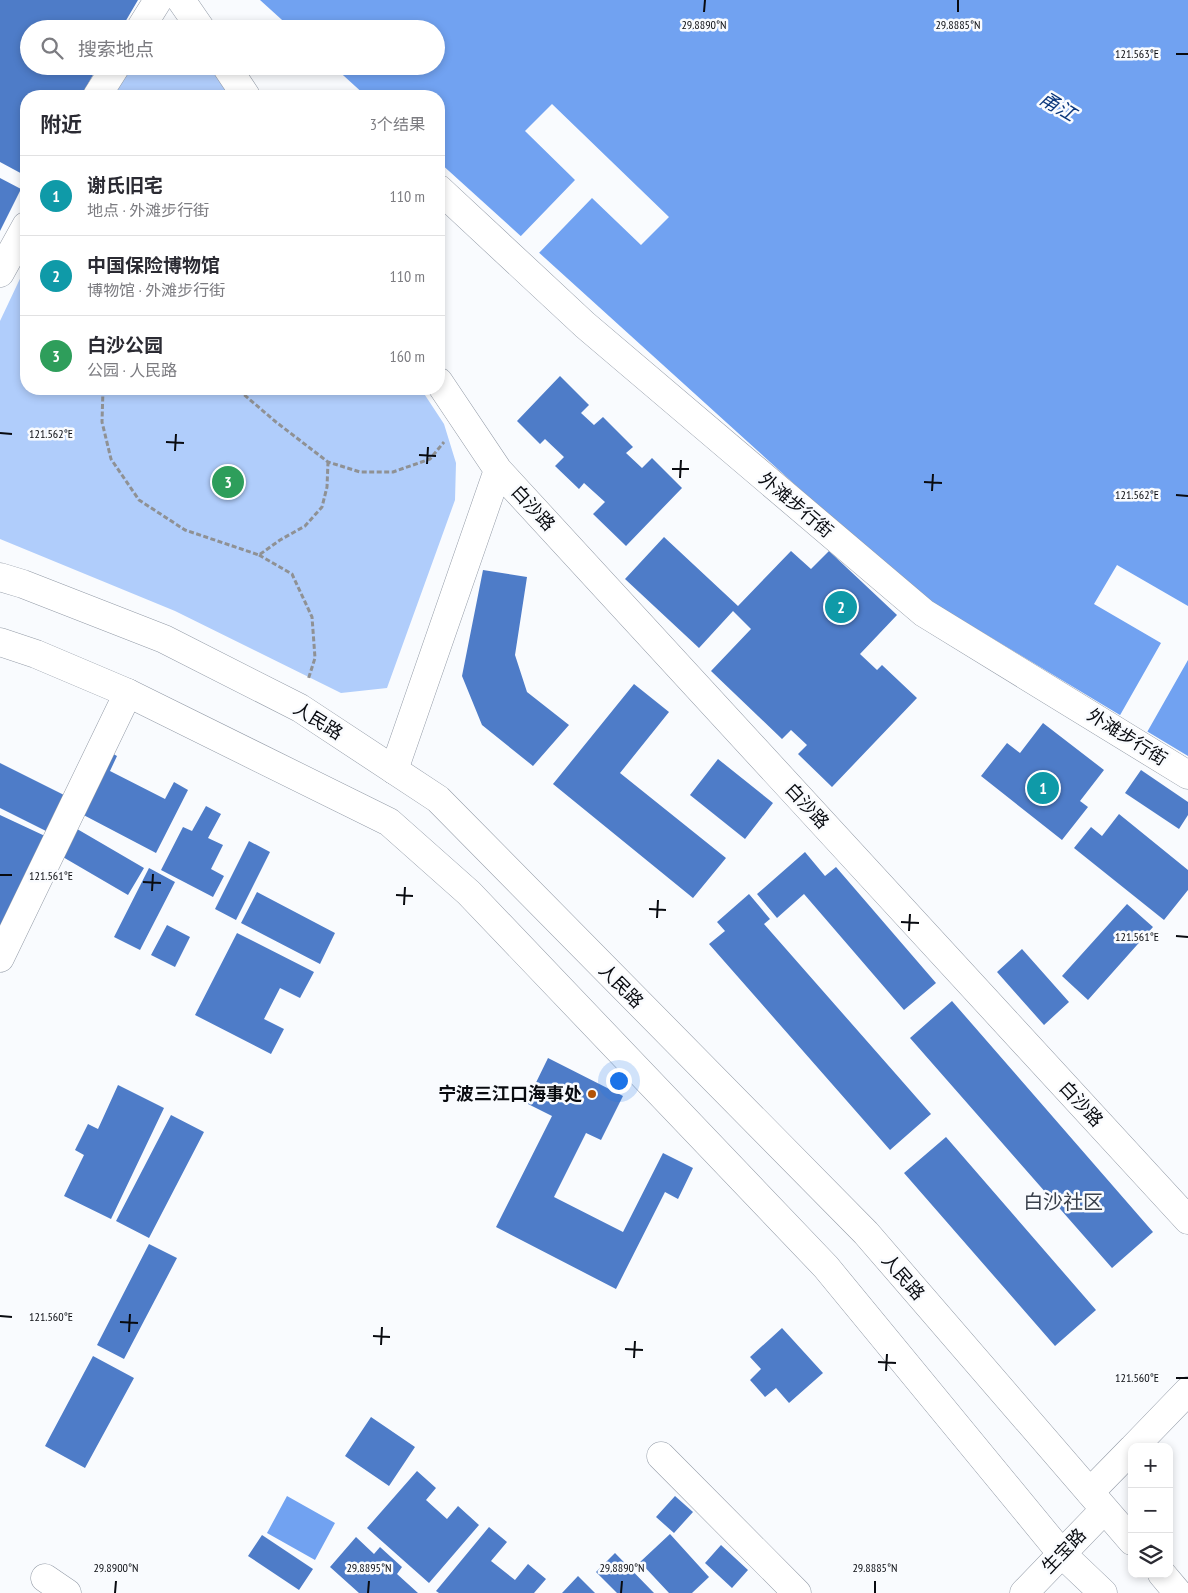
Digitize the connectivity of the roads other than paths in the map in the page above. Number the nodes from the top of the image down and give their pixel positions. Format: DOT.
graph roads {
  1 [pos="158,0"];
  2 [pos="181,0"];
  3 [pos="146,20"];
  4 [pos="195,20"];
  5 [pos="110,75"];
  6 [pos="232,75"];
  7 [pos="101,90"];
  8 [pos="242,90"];
  9 [pos="445,195"];
  10 [pos="20,237"];
  11 [pos="0,273"];
  12 [pos="445,391"];
  13 [pos="498,470"];
  14 [pos="0,577"];
  15 [pos="0,642"];
  16 [pos="128,692"];
  17 [pos="394,770"];
  18 [pos="1188,775"];
  19 [pos="0,958"];
  20 [pos="1188,1220"];
  21 [pos="1188,1391"];
  22 [pos="1138,1443"];
  23 [pos="1128,1455"];
  24 [pos="660,1456"];
  25 [pos="1097,1501"];
  26 [pos="1128,1536"];
  27 [pos="1062,1554"];
  28 [pos="45,1578"];
  29 [pos="1165,1578"];
  30 [pos="67,1593"];
  31 [pos="797,1593"];
  32 [pos="1024,1593"];
  33 [pos="1103,1593"];
  34 [pos="1178,1593"];
  1 -- 3 [label="main road"];
  2 -- 4 [label="main road"];
  5 -- 7 [label="main road"];
  6 -- 8 [label="main road"];
  9 -- 18 [label="main road, 外滩步行街"];
  10 -- 11 [label="main road"];
  12 -- 13 [label="main road, 白沙路"];
  13 -- 17 [label="main road"];
  13 -- 20 [label="main road, 白沙路"];
  14 -- 17 [label="main road, 人民路"];
  15 -- 16 [label="main road"];
  16 -- 19 [label="main road"];
  16 -- 27 [label="main road"];
  17 -- 25 [label="main road, 人民路"];
  21 -- 22 [label="main road, 生宝路"];
  23 -- 25 [label="main road, 生宝路"];
  24 -- 31 [label="main road"];
  25 -- 26 [label="main road, 人民路"];
  25 -- 27 [label="main road, 生宝路"];
  27 -- 32 [label="main road, 生宝路"];
  27 -- 33 [label="main road"];
  28 -- 30 [label="main road"];
  29 -- 34 [label="main road"];
}
